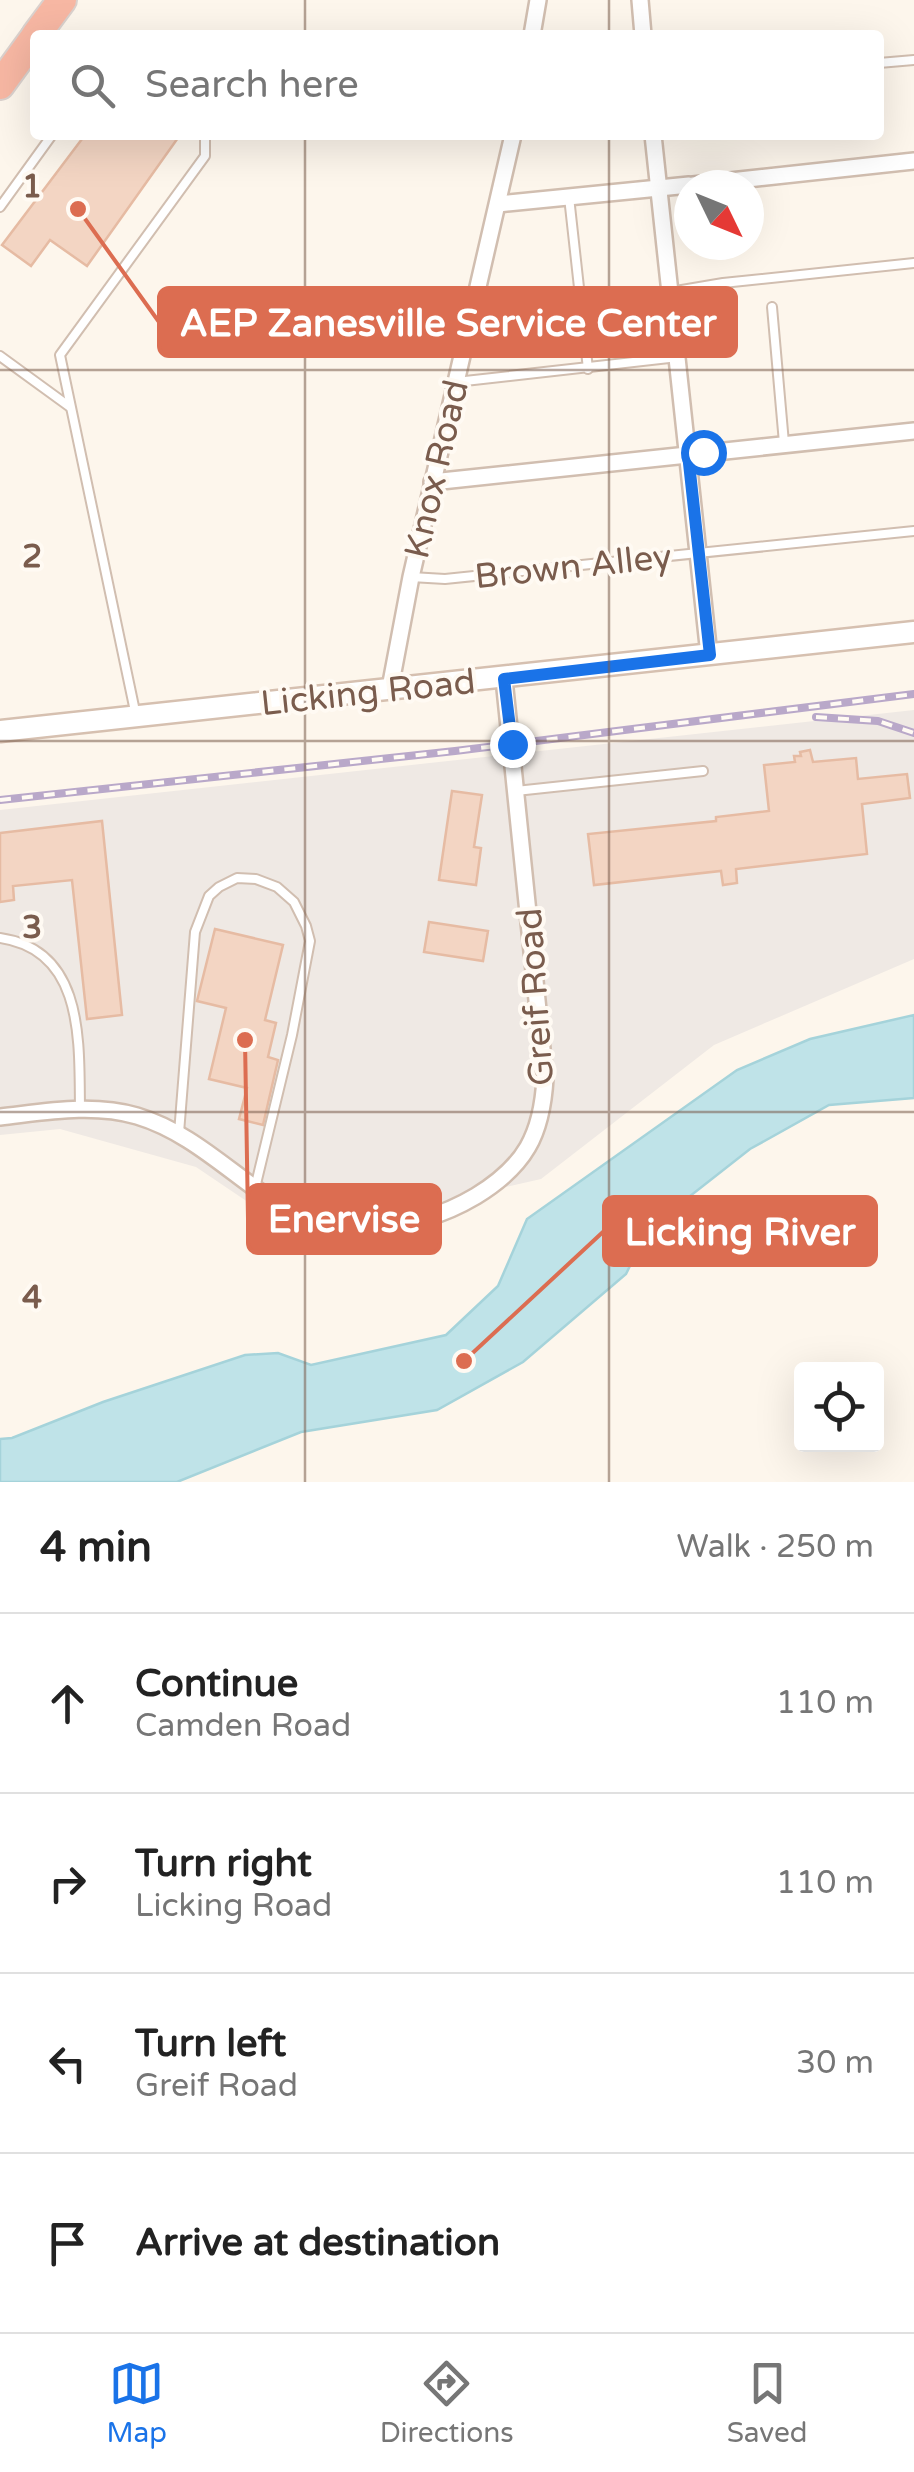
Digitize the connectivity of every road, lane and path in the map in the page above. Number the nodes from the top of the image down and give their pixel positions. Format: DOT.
graph roads {
  1 [pos="62,0"];
  2 [pos="538,0"];
  3 [pos="640,0"];
  4 [pos="40,30"];
  5 [pos="533,30"];
  6 [pos="643,30"];
  7 [pos="30,44"];
  8 [pos="914,60"];
  9 [pos="884,63"];
  10 [pos="0,85"];
  11 [pos="48,140"];
  12 [pos="205,140"];
  13 [pos="512,140"];
  14 [pos="654,140"];
  15 [pos="914,160"];
  16 [pos="764,177"];
  17 [pos="674,187"];
  18 [pos="659,189"];
  19 [pos="569,197"];
  20 [pos="498,204"];
  21 [pos="0,207"];
  22 [pos="914,263"];
  23 [pos="670,292"];
  24 [pos="772,306"];
  25 [pos="0,356"];
  26 [pos="678,357"];
  27 [pos="588,369"];
  28 [pos="456,382"];
  29 [pos="70,407"];
  30 [pos="914,431"];
  31 [pos="784,443"];
  32 [pos="688,454"];
  33 [pos="432,482"];
  34 [pos="914,530"];
  35 [pos="699,552"];
  36 [pos="410,577"];
  37 [pos="914,632"];
  38 [pos="710,655"];
  39 [pos="504,679"];
  40 [pos="390,688"];
  41 [pos="136,716"];
  42 [pos="0,731"];
  43 [pos="703,772"];
  44 [pos="516,791"];
  45 [pos="0,938"];
  46 [pos="80,1109"];
  47 [pos="0,1116"];
  48 [pos="179,1132"];
  49 [pos="255,1188"];
  1 -- 4 [label="highway"];
  2 -- 5 [label="street"];
  3 -- 6 [label="street"];
  7 -- 10 [label="highway"];
  8 -- 9 [label="lane"];
  11 -- 21 [label="lane"];
  12 -- 29 [label="lane"];
  13 -- 20 [label="street, Knox Road"];
  14 -- 18 [label="street"];
  15 -- 16 [label="street"];
  17 -- 18 [label="street"];
  18 -- 19 [label="street"];
  18 -- 23 [label="street"];
  19 -- 20 [label="street"];
  19 -- 27 [label="lane"];
  20 -- 28 [label="street, Knox Road"];
  22 -- 23 [label="lane"];
  23 -- 26 [label="street"];
  24 -- 31 [label="lane"];
  25 -- 29 [label="lane"];
  26 -- 27 [label="lane"];
  26 -- 32 [label="street"];
  27 -- 28 [label="lane"];
  28 -- 33 [label="street, Knox Road"];
  29 -- 41 [label="lane"];
  30 -- 31 [label="street"];
  31 -- 32 [label="street"];
  32 -- 33 [label="street"];
  32 -- 35 [label="street"];
  33 -- 36 [label="street, Knox Road"];
  34 -- 35 [label="lane, Brown Alley"];
  35 -- 36 [label="lane, Brown Alley"];
  35 -- 38 [label="street"];
  36 -- 40 [label="street, Knox Road"];
  37 -- 38 [label="street, Licking Road"];
  38 -- 39 [label="street, Licking Road"];
  39 -- 40 [label="street, Licking Road"];
  39 -- 44 [label="street, Greif Road"];
  40 -- 41 [label="street, Licking Road"];
  41 -- 42 [label="street, Licking Road"];
  43 -- 44 [label="lane"];
  44 -- 49 [label="street, Greif Road"];
  45 -- 46 [label="lane"];
  46 -- 47 [label="street, Greif Road"];
  46 -- 48 [label="street, Greif Road"];
  48 -- 49 [label="street, Greif Road"];
  48 -- 49 [label="lane"];
}
